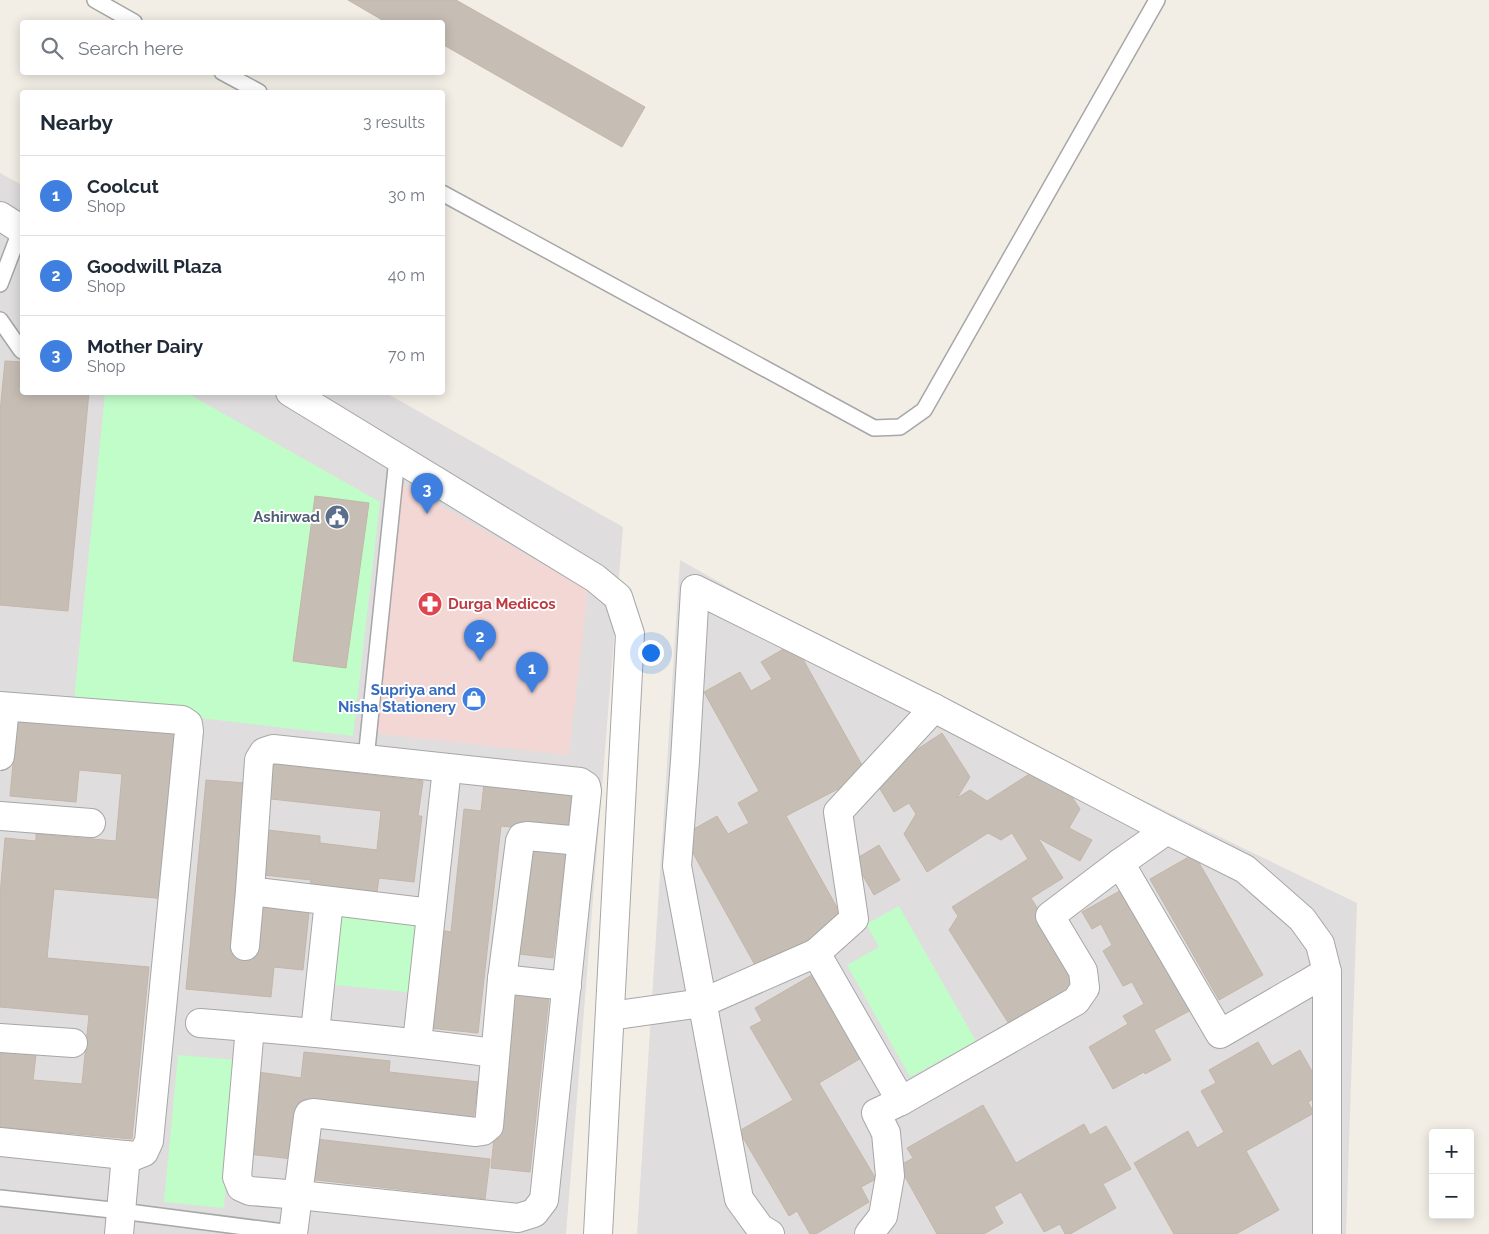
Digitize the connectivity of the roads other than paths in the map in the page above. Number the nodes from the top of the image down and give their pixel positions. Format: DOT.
graph roads {
  1 [pos="95,0"];
  2 [pos="1157,0"];
  3 [pos="130,20"];
  4 [pos="228,75"];
  5 [pos="255,90"];
  6 [pos="445,195"];
  7 [pos="14,225"];
  8 [pos="0,284"];
  9 [pos="0,320"];
  10 [pos="20,349"];
  11 [pos="295,395"];
  12 [pos="397,458"];
  13 [pos="3,707"];
  14 [pos="934,708"];
  15 [pos="0,756"];
  16 [pos="366,759"];
  17 [pos="446,768"];
  18 [pos="0,816"];
  19 [pos="91,823"];
  20 [pos="1167,830"];
  21 [pos="582,841"];
  22 [pos="1120,863"];
  23 [pos="250,891"];
  24 [pos="329,900"];
  25 [pos="431,913"];
  26 [pos="245,946"];
  27 [pos="816,953"];
  28 [pos="1327,972"];
  29 [pos="502,979"];
  30 [pos="566,986"];
  31 [pos="702,1003"];
  32 [pos="610,1016"];
  33 [pos="200,1023"];
  34 [pos="250,1027"];
  35 [pos="315,1032"];
  36 [pos="0,1038"];
  37 [pos="73,1043"];
  38 [pos="417,1043"];
  39 [pos="494,1053"];
  40 [pos="901,1101"];
  41 [pos="0,1142"];
  42 [pos="126,1155"];
  43 [pos="299,1195"];
  44 [pos="0,1198"];
  45 [pos="120,1223"];
  46 [pos="293,1234"];
  47 [pos="300,1234"];
  48 [pos="598,1234"];
  49 [pos="770,1234"];
  50 [pos="869,1234"];
  51 [pos="1327,1234"];
  1 -- 3 [label="lane"];
  2 -- 6 [label="lane"];
  4 -- 5 [label="lane"];
  7 -- 8 [label="lane"];
  9 -- 10 [label="lane"];
  11 -- 12 [label="street"];
  12 -- 16 [label="lane"];
  12 -- 32 [label="street"];
  13 -- 15 [label="street"];
  13 -- 42 [label="street"];
  14 -- 20 [label="street"];
  14 -- 27 [label="street"];
  14 -- 31 [label="street"];
  16 -- 17 [label="street"];
  16 -- 23 [label="street"];
  17 -- 21 [label="street"];
  17 -- 25 [label="street"];
  18 -- 19 [label="street"];
  20 -- 22 [label="street"];
  20 -- 28 [label="street"];
  21 -- 29 [label="street"];
  21 -- 30 [label="street"];
  22 -- 28 [label="street"];
  22 -- 40 [label="street"];
  23 -- 24 [label="street"];
  23 -- 26 [label="street"];
  24 -- 25 [label="street"];
  24 -- 35 [label="street"];
  25 -- 38 [label="street"];
  27 -- 31 [label="street"];
  27 -- 40 [label="street"];
  28 -- 51 [label="street"];
  29 -- 30 [label="street"];
  29 -- 39 [label="street"];
  30 -- 43 [label="street"];
  31 -- 32 [label="street"];
  31 -- 49 [label="street"];
  32 -- 48 [label="street"];
  33 -- 34 [label="street"];
  34 -- 35 [label="street"];
  34 -- 43 [label="street"];
  35 -- 38 [label="street"];
  36 -- 37 [label="street"];
  38 -- 39 [label="street"];
  39 -- 43 [label="street"];
  40 -- 50 [label="street"];
  41 -- 42 [label="street"];
  42 -- 45 [label="street"];
  43 -- 46 [label="street"];
  44 -- 45 [label="lane"];
  45 -- 46 [label="lane"];
  46 -- 47 [label="lane"];
}
